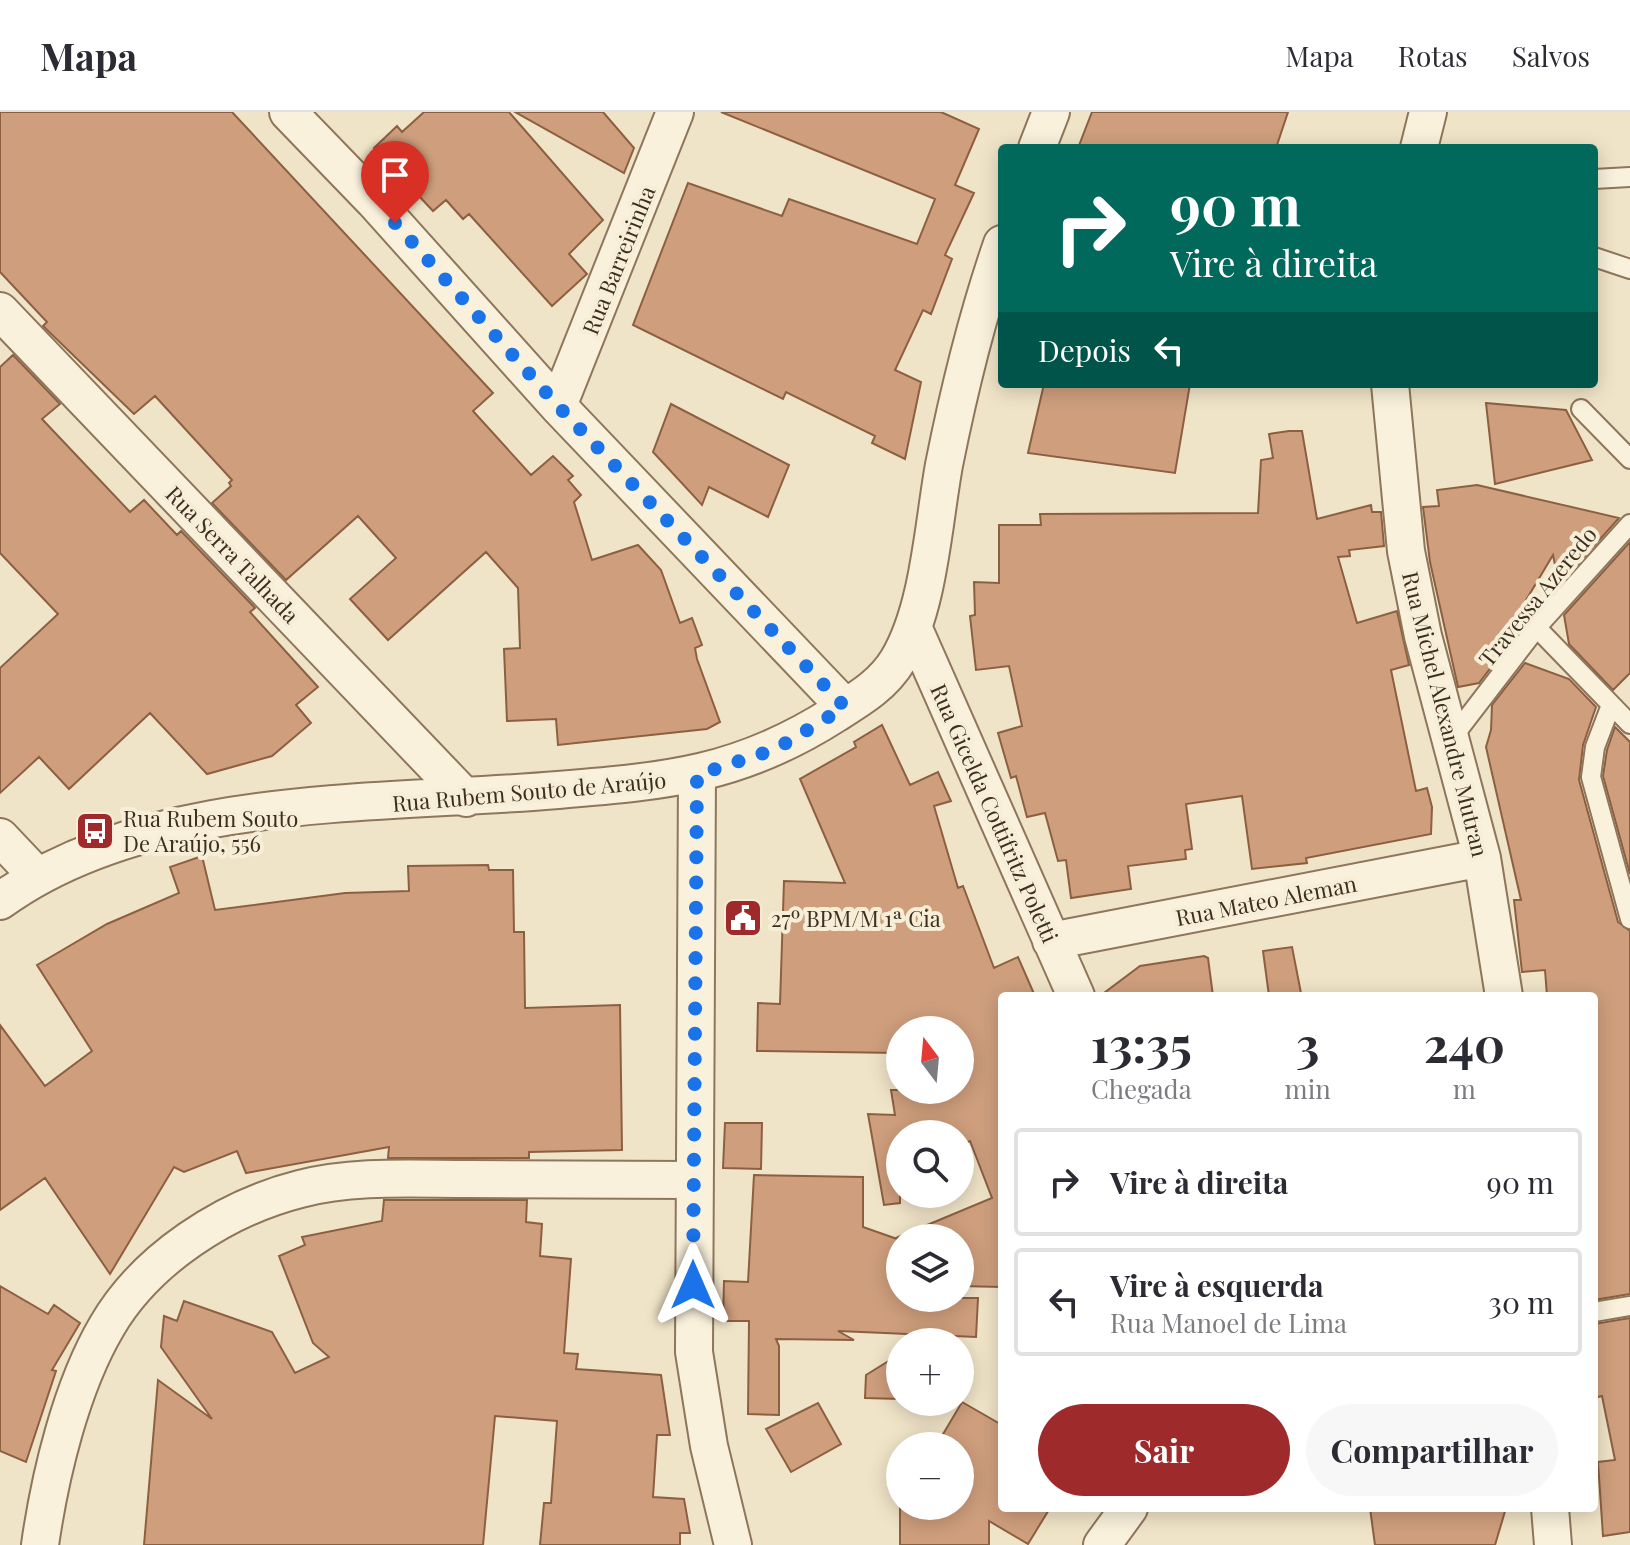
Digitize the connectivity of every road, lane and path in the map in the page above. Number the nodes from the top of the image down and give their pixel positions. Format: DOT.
graph roads {
  1 [pos="288,112"];
  2 [pos="675,112"];
  3 [pos="1051,112"];
  4 [pos="1428,112"];
  5 [pos="1039,144"];
  6 [pos="1420,144"];
  7 [pos="1630,177"];
  8 [pos="1598,179"];
  9 [pos="998,257"];
  10 [pos="1598,258"];
  11 [pos="1630,269"];
  12 [pos="0,311"];
  13 [pos="1390,388"];
  14 [pos="558,406"];
  15 [pos="1581,409"];
  16 [pos="1630,435"];
  17 [pos="1615,447"];
  18 [pos="1630,459"];
  19 [pos="1630,524"];
  20 [pos="1537,628"];
  21 [pos="914,629"];
  22 [pos="1611,705"];
  23 [pos="845,707"];
  24 [pos="1630,724"];
  25 [pos="1452,738"];
  26 [pos="697,775"];
  27 [pos="466,798"];
  28 [pos="0,837"];
  29 [pos="1482,858"];
  30 [pos="36,875"];
  31 [pos="0,901"];
  32 [pos="1630,919"];
  33 [pos="1051,941"];
  34 [pos="1074,992"];
  35 [pos="1503,992"];
  36 [pos="692,1180"];
  37 [pos="1630,1306"];
  38 [pos="1598,1311"];
  39 [pos="1126,1512"];
  40 [pos="40,1545"];
  41 [pos="733,1545"];
  42 [pos="1102,1545"];
  1 -- 14 [label="street"];
  2 -- 14 [label="street, Rua Barreirinha"];
  3 -- 5 [label="street"];
  4 -- 6 [label="street"];
  7 -- 8 [label="lane"];
  9 -- 21 [label="street, Rua Rubem Souto de Araújo"];
  10 -- 11 [label="lane"];
  12 -- 27 [label="street, Rua Serra Talhada"];
  13 -- 25 [label="street, Rua Michel Alexandre Mutran"];
  14 -- 23 [label="street"];
  15 -- 17 [label="lane"];
  16 -- 17 [label="lane"];
  17 -- 18 [label="lane"];
  19 -- 20 [label="lane, Travessa Azeredo"];
  20 -- 22 [label="lane"];
  20 -- 25 [label="lane, Travessa Azeredo"];
  21 -- 23 [label="street, Rua Rubem Souto de Araújo"];
  21 -- 33 [label="street, Rua Gicelda Cottifritz Poletti"];
  22 -- 24 [label="lane"];
  22 -- 32 [label="lane"];
  23 -- 26 [label="street, Rua Rubem Souto de Araújo"];
  25 -- 29 [label="street, Rua Michel Alexandre Mutran"];
  26 -- 27 [label="street, Rua Rubem Souto de Araújo"];
  26 -- 36 [label="street"];
  27 -- 30 [label="street, Rua Rubem Souto de Araújo"];
  28 -- 30 [label="street"];
  29 -- 33 [label="street, Rua Mateo Aleman"];
  29 -- 35 [label="street, Rua Michel Alexandre Mutran"];
  30 -- 31 [label="street, Rua Rubem Souto de Araújo"];
  33 -- 34 [label="street, Rua Gicelda Cottifritz Poletti"];
  36 -- 40 [label="street"];
  36 -- 41 [label="street"];
  37 -- 38 [label="lane"];
  39 -- 42 [label="street"];
}
